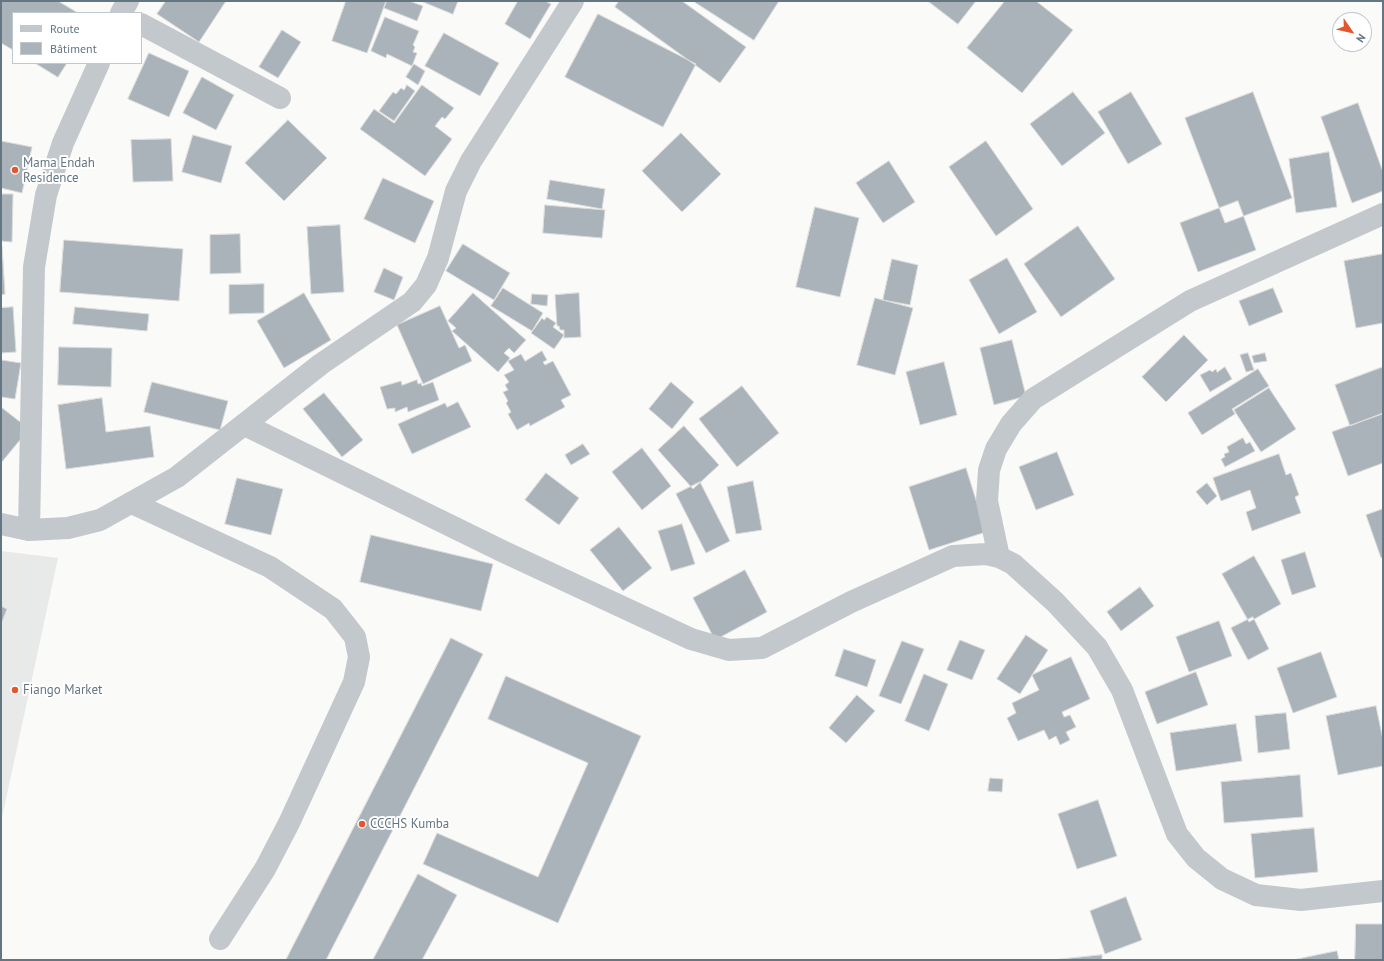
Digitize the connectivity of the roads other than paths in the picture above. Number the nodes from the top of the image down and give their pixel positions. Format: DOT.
graph roads {
  1 [pos="128,1"];
  2 [pos="574,1"];
  3 [pos="122,12"];
  4 [pos="142,25"];
  5 [pos="99,64"];
  6 [pos="280,98"];
  7 [pos="1383,214"];
  8 [pos="245,425"];
  9 [pos="132,503"];
  10 [pos="1,524"];
  11 [pos="30,530"];
  12 [pos="999,557"];
  13 [pos="1383,891"];
  14 [pos="220,940"];
  1 -- 3 [label="street"];
  2 -- 8 [label="street"];
  4 -- 6 [label="street"];
  5 -- 11 [label="street"];
  7 -- 12 [label="street"];
  8 -- 9 [label="street"];
  8 -- 12 [label="street"];
  9 -- 11 [label="street"];
  9 -- 14 [label="street"];
  10 -- 11 [label="street"];
  12 -- 13 [label="street"];
}
